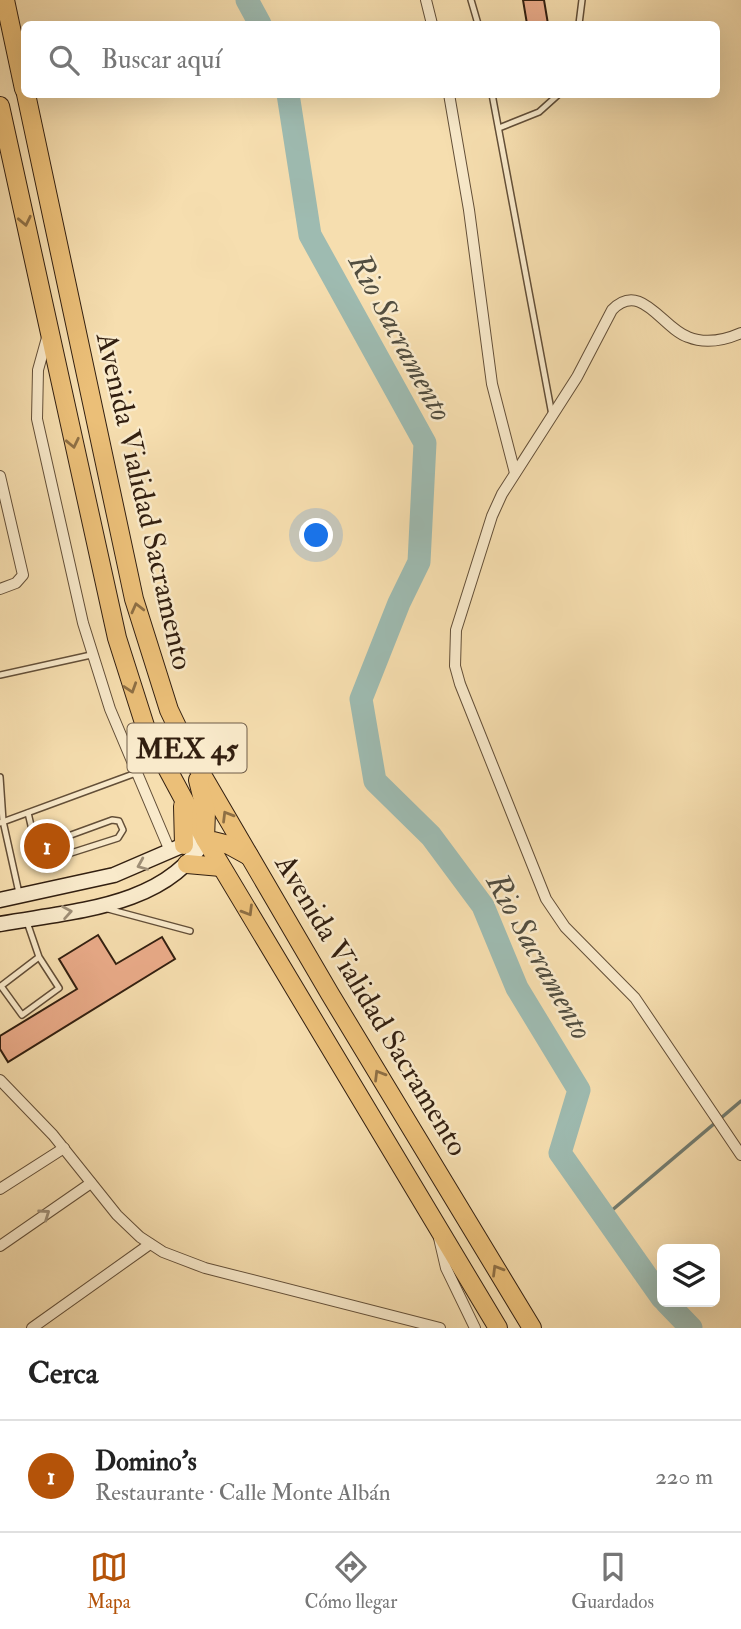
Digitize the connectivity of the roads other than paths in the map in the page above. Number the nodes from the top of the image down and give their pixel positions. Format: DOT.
graph roads {
  1 [pos="5,0"];
  2 [pos="426,0"];
  3 [pos="471,0"];
  4 [pos="582,0"];
  5 [pos="431,21"];
  6 [pos="477,21"];
  7 [pos="579,21"];
  8 [pos="21,75"];
  9 [pos="27,98"];
  10 [pos="450,98"];
  11 [pos="493,98"];
  12 [pos="555,98"];
  13 [pos="0,106"];
  14 [pos="499,128"];
  15 [pos="49,331"];
  16 [pos="741,333"];
  17 [pos="552,418"];
  18 [pos="515,473"];
  19 [pos="0,476"];
  20 [pos="4,505"];
  21 [pos="0,589"];
  22 [pos="91,655"];
  23 [pos="0,676"];
  24 [pos="191,756"];
  25 [pos="136,773"];
  26 [pos="0,778"];
  27 [pos="181,799"];
  28 [pos="28,813"];
  29 [pos="2,822"];
  30 [pos="205,839"];
  31 [pos="38,847"];
  32 [pos="177,848"];
  33 [pos="252,858"];
  34 [pos="187,864"];
  35 [pos="221,867"];
  36 [pos="20,896"];
  37 [pos="0,899"];
  38 [pos="99,906"];
  39 [pos="26,919"];
  40 [pos="0,925"];
  41 [pos="190,931"];
  42 [pos="39,957"];
  43 [pos="2,1084"];
  44 [pos="64,1148"];
  45 [pos="741,1155"];
  46 [pos="91,1183"];
  47 [pos="0,1189"];
  48 [pos="439,1230"];
  49 [pos="150,1244"];
  50 [pos="0,1246"];
  51 [pos="32,1328"];
  52 [pos="440,1328"];
  53 [pos="475,1328"];
  54 [pos="498,1328"];
  55 [pos="532,1328"];
  1 -- 8 [label="highway"];
  2 -- 5 [label="street"];
  3 -- 6 [label="lane"];
  4 -- 7 [label="lane"];
  24 -- 9 [label="highway, Avenida Vialidad Sacramento / MEX 45, one-way"];
  10 -- 18 [label="street"];
  11 -- 14 [label="lane"];
  12 -- 14 [label="lane"];
  13 -- 15 [label="highway, Avenida Vialidad Sacramento / MEX 45, one-way"];
  14 -- 17 [label="lane"];
  15 -- 22 [label="street"];
  15 -- 27 [label="highway, Avenida Vialidad Sacramento / MEX 45, one-way"];
  16 -- 17 [label="street"];
  17 -- 18 [label="street"];
  18 -- 45 [label="street"];
  19 -- 20 [label="street"];
  20 -- 21 [label="street"];
  22 -- 23 [label="lane"];
  22 -- 25 [label="street"];
  24 -- 30 [label="highway"];
  33 -- 24 [label="highway, Avenida Vialidad Sacramento / MEX 45, one-way"];
  25 -- 28 [label="lane"];
  25 -- 32 [label="street"];
  26 -- 29 [label="lane"];
  27 -- 30 [label="highway, Avenida Vialidad Sacramento / MEX 45"];
  27 -- 32 [label="highway"];
  28 -- 29 [label="lane"];
  28 -- 31 [label="lane"];
  29 -- 36 [label="lane"];
  30 -- 32 [label="main road"];
  30 -- 33 [label="highway"];
  30 -- 34 [label="main road"];
  30 -- 35 [label="highway, Avenida Vialidad Sacramento / MEX 45"];
  31 -- 31 [label="lane"];
  32 -- 36 [label="main road, one-way"];
  55 -- 33 [label="highway, Avenida Vialidad Sacramento / MEX 45, one-way"];
  34 -- 35 [label="highway"];
  34 -- 38 [label="main road"];
  35 -- 48 [label="highway, Avenida Vialidad Sacramento / MEX 45, one-way"];
  36 -- 37 [label="main road"];
  39 -- 38 [label="main road, one-way"];
  38 -- 41 [label="lane"];
  39 -- 40 [label="main road"];
  39 -- 42 [label="lane"];
  42 -- 42 [label="lane"];
  43 -- 44 [label="street"];
  44 -- 46 [label="street"];
  44 -- 47 [label="street"];
  46 -- 49 [label="street"];
  50 -- 46 [label="street, one-way"];
  48 -- 53 [label="street"];
  48 -- 54 [label="highway, Avenida Vialidad Sacramento / MEX 45"];
  49 -- 51 [label="street"];
  49 -- 52 [label="street"];
}
